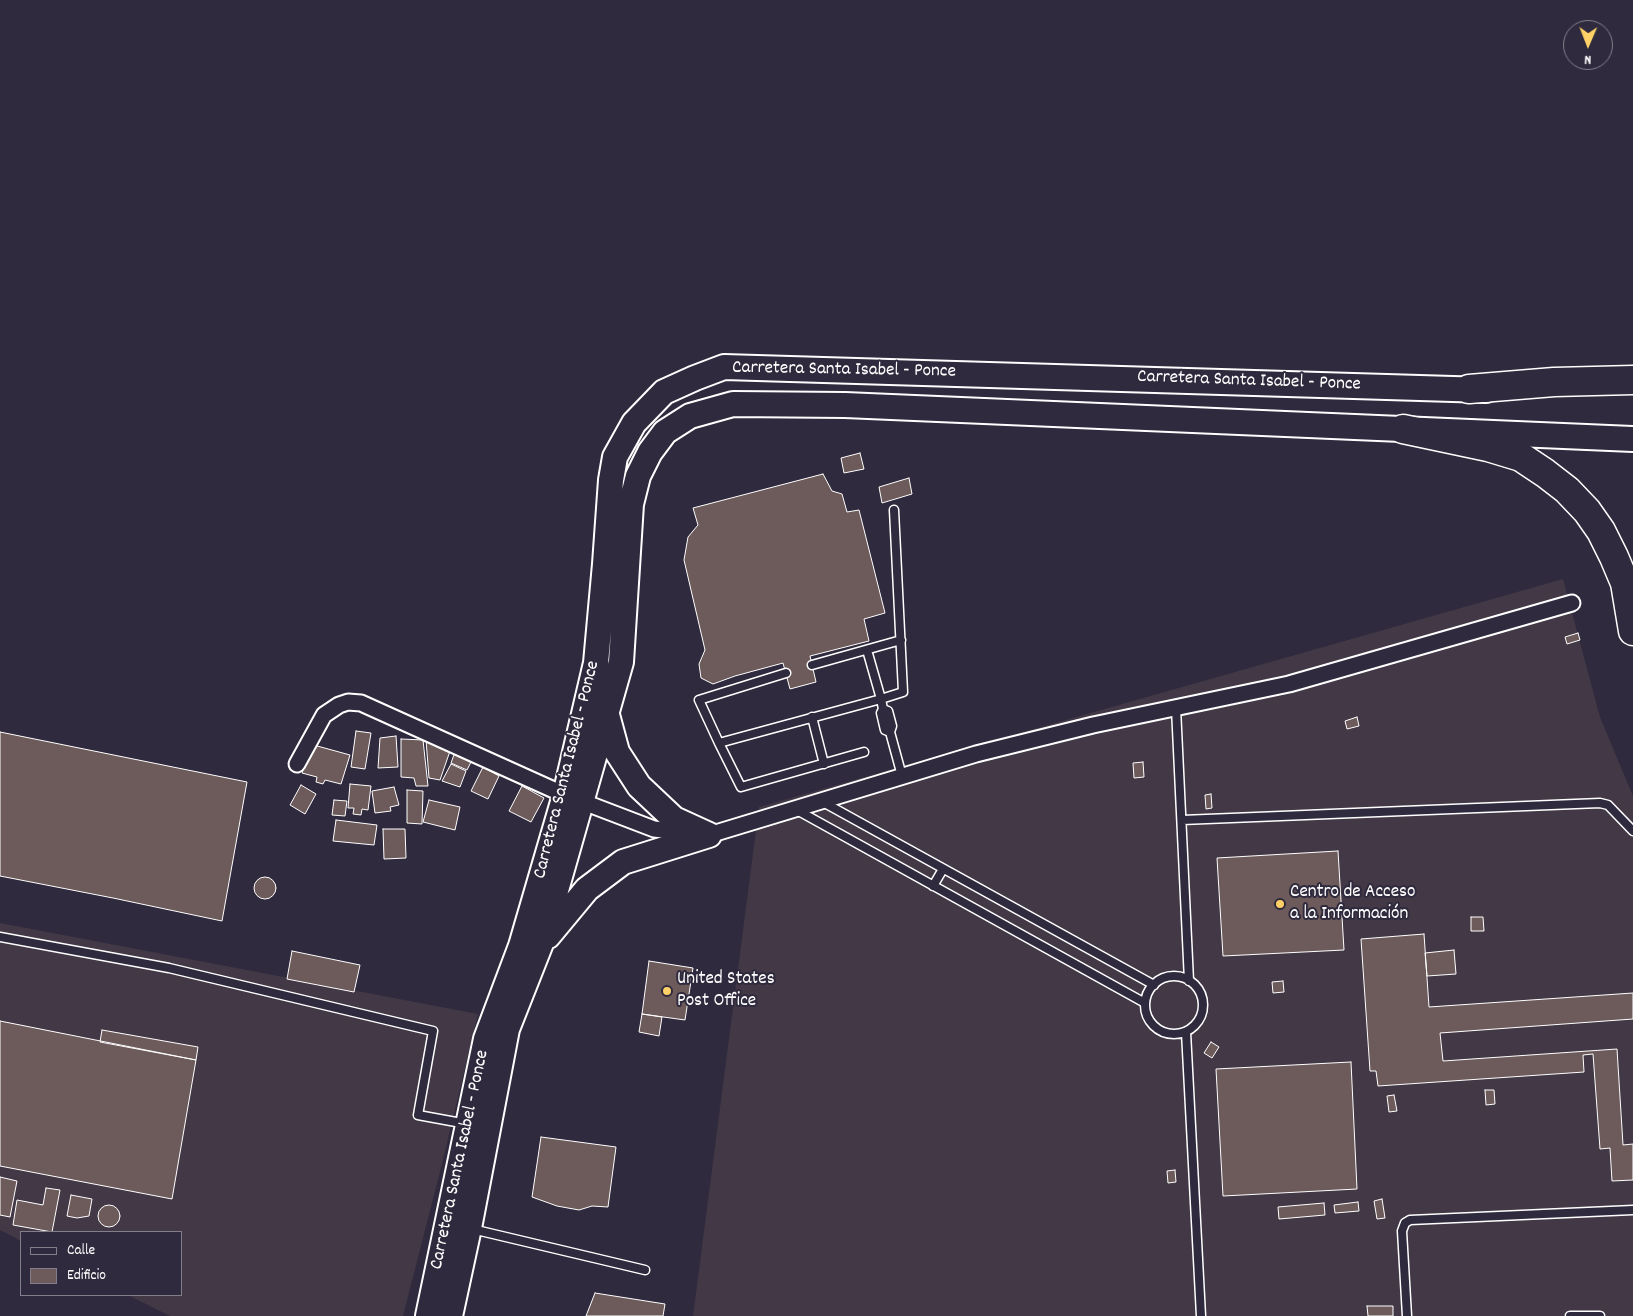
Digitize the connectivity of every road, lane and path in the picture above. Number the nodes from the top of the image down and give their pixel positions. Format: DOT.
graph roads {
  1 [pos="1633,380"];
  2 [pos="1469,389"];
  3 [pos="1633,394"];
  4 [pos="1403,429"];
  5 [pos="1633,439"];
  6 [pos="894,510"];
  7 [pos="1572,603"];
  8 [pos="1633,631"];
  9 [pos="901,640"];
  10 [pos="867,650"];
  11 [pos="812,665"];
  12 [pos="786,673"];
  13 [pos="881,698"];
  14 [pos="1176,708"];
  15 [pos="606,713"];
  16 [pos="812,717"];
  17 [pos="719,743"];
  18 [pos="864,752"];
  19 [pos="297,764"];
  20 [pos="824,764"];
  21 [pos="902,776"];
  22 [pos="574,798"];
  23 [pos="821,801"];
  24 [pos="795,809"];
  25 [pos="1182,820"];
  26 [pos="1633,831"];
  27 [pos="709,835"];
  28 [pos="943,869"];
  29 [pos="933,886"];
  30 [pos="0,937"];
  31 [pos="542,943"];
  32 [pos="1189,981"];
  33 [pos="1154,985"];
  34 [pos="1145,1003"];
  35 [pos="1186,1032"];
  36 [pos="468,1125"];
  37 [pos="1633,1210"];
  38 [pos="459,1226"];
  39 [pos="645,1270"];
  40 [pos="428,1316"];
  41 [pos="450,1316"];
  42 [pos="1201,1316"];
  43 [pos="1407,1316"];
  44 [pos="1570,1316"];
  45 [pos="1600,1316"];
  1 -- 2 [label="highway"];
  2 -- 3 [label="main road, Carretera Santa Isabel - Ponce"];
  2 -- 22 [label="main road, Carretera Santa Isabel - Ponce"];
  4 -- 5 [label="main road, Carretera Santa Isabel - Ponce"];
  4 -- 8 [label="highway"];
  4 -- 15 [label="main road, Carretera Santa Isabel - Ponce"];
  6 -- 9 [label="lane"];
  7 -- 14 [label="street"];
  9 -- 10 [label="lane"];
  9 -- 13 [label="lane"];
  10 -- 11 [label="lane"];
  10 -- 13 [label="lane"];
  12 -- 17 [label="lane"];
  13 -- 16 [label="lane"];
  13 -- 21 [label="lane"];
  14 -- 21 [label="street"];
  14 -- 25 [label="lane"];
  15 -- 22 [label="main road, Carretera Santa Isabel - Ponce"];
  15 -- 27 [label="main road"];
  16 -- 17 [label="lane"];
  16 -- 20 [label="lane"];
  17 -- 20 [label="lane"];
  18 -- 20 [label="lane"];
  19 -- 22 [label="street"];
  21 -- 23 [label="street"];
  22 -- 27 [label="street"];
  22 -- 31 [label="main road, Carretera Santa Isabel - Ponce"];
  22 -- 36 [label="main road, Carretera Santa Isabel - Ponce"];
  23 -- 24 [label="street"];
  23 -- 28 [label="lane"];
  24 -- 27 [label="street"];
  24 -- 29 [label="lane"];
  25 -- 26 [label="lane"];
  25 -- 32 [label="lane"];
  27 -- 31 [label="main road"];
  28 -- 29 [label="lane"];
  28 -- 33 [label="lane"];
  29 -- 34 [label="lane"];
  30 -- 36 [label="lane"];
  31 -- 38 [label="main road, Carretera Santa Isabel - Ponce"];
  32 -- 33 [label="lane"];
  32 -- 35 [label="lane"];
  33 -- 34 [label="lane"];
  34 -- 35 [label="lane"];
  35 -- 42 [label="lane"];
  36 -- 38 [label="main road, Carretera Santa Isabel - Ponce"];
  37 -- 43 [label="lane"];
  38 -- 39 [label="lane"];
  38 -- 40 [label="main road, Carretera Santa Isabel - Ponce"];
  38 -- 41 [label="main road, Carretera Santa Isabel - Ponce"];
  44 -- 45 [label="lane"];
}
